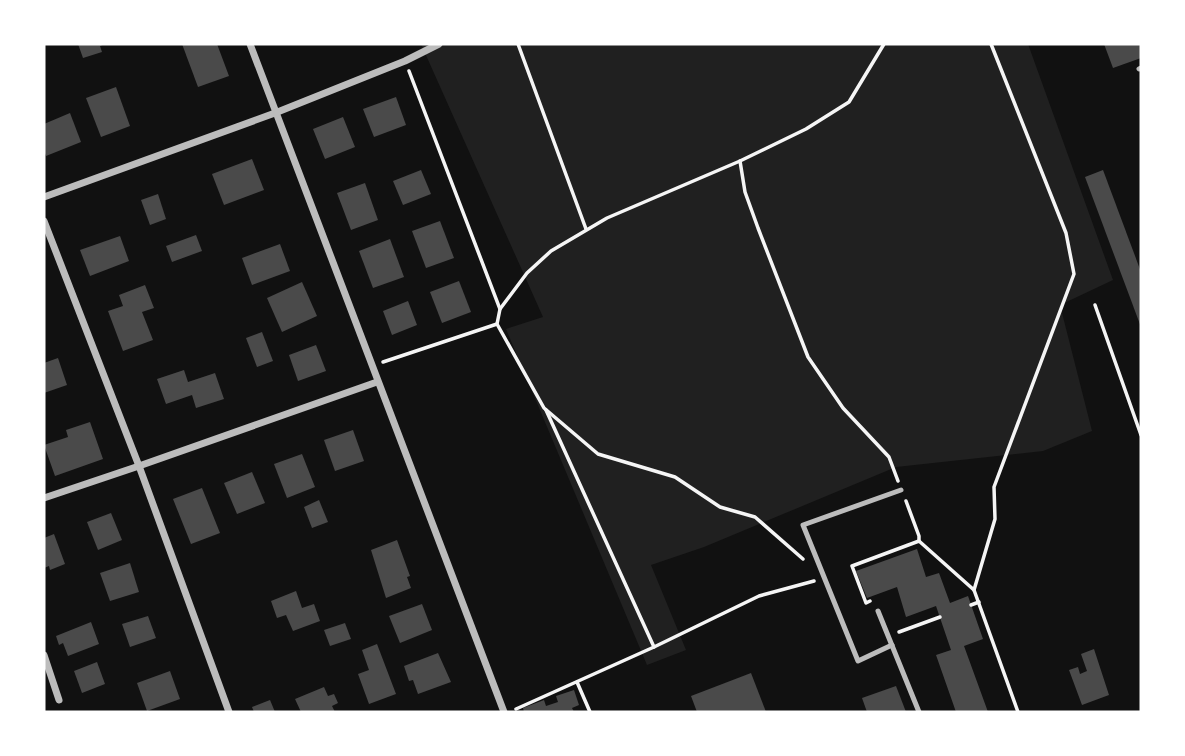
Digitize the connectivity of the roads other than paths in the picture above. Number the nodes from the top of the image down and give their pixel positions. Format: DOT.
graph roads {
  1 [pos="250,44"];
  2 [pos="439,44"];
  3 [pos="275,113"];
  4 [pos="44,197"];
  5 [pos="44,222"];
  6 [pos="377,382"];
  7 [pos="139,466"];
  8 [pos="901,490"];
  9 [pos="44,498"];
  10 [pos="878,611"];
  11 [pos="892,645"];
  12 [pos="44,655"];
  13 [pos="58,700"];
  14 [pos="229,712"];
  15 [pos="506,712"];
  16 [pos="919,712"];
  1 -- 3 [label="street"];
  2 -- 3 [label="street"];
  3 -- 4 [label="street"];
  3 -- 6 [label="street"];
  5 -- 7 [label="street"];
  6 -- 7 [label="street"];
  6 -- 15 [label="street"];
  7 -- 9 [label="street"];
  7 -- 14 [label="street"];
  8 -- 11 [label="lane"];
  10 -- 11 [label="lane"];
  11 -- 16 [label="lane"];
  12 -- 13 [label="street"];
}
